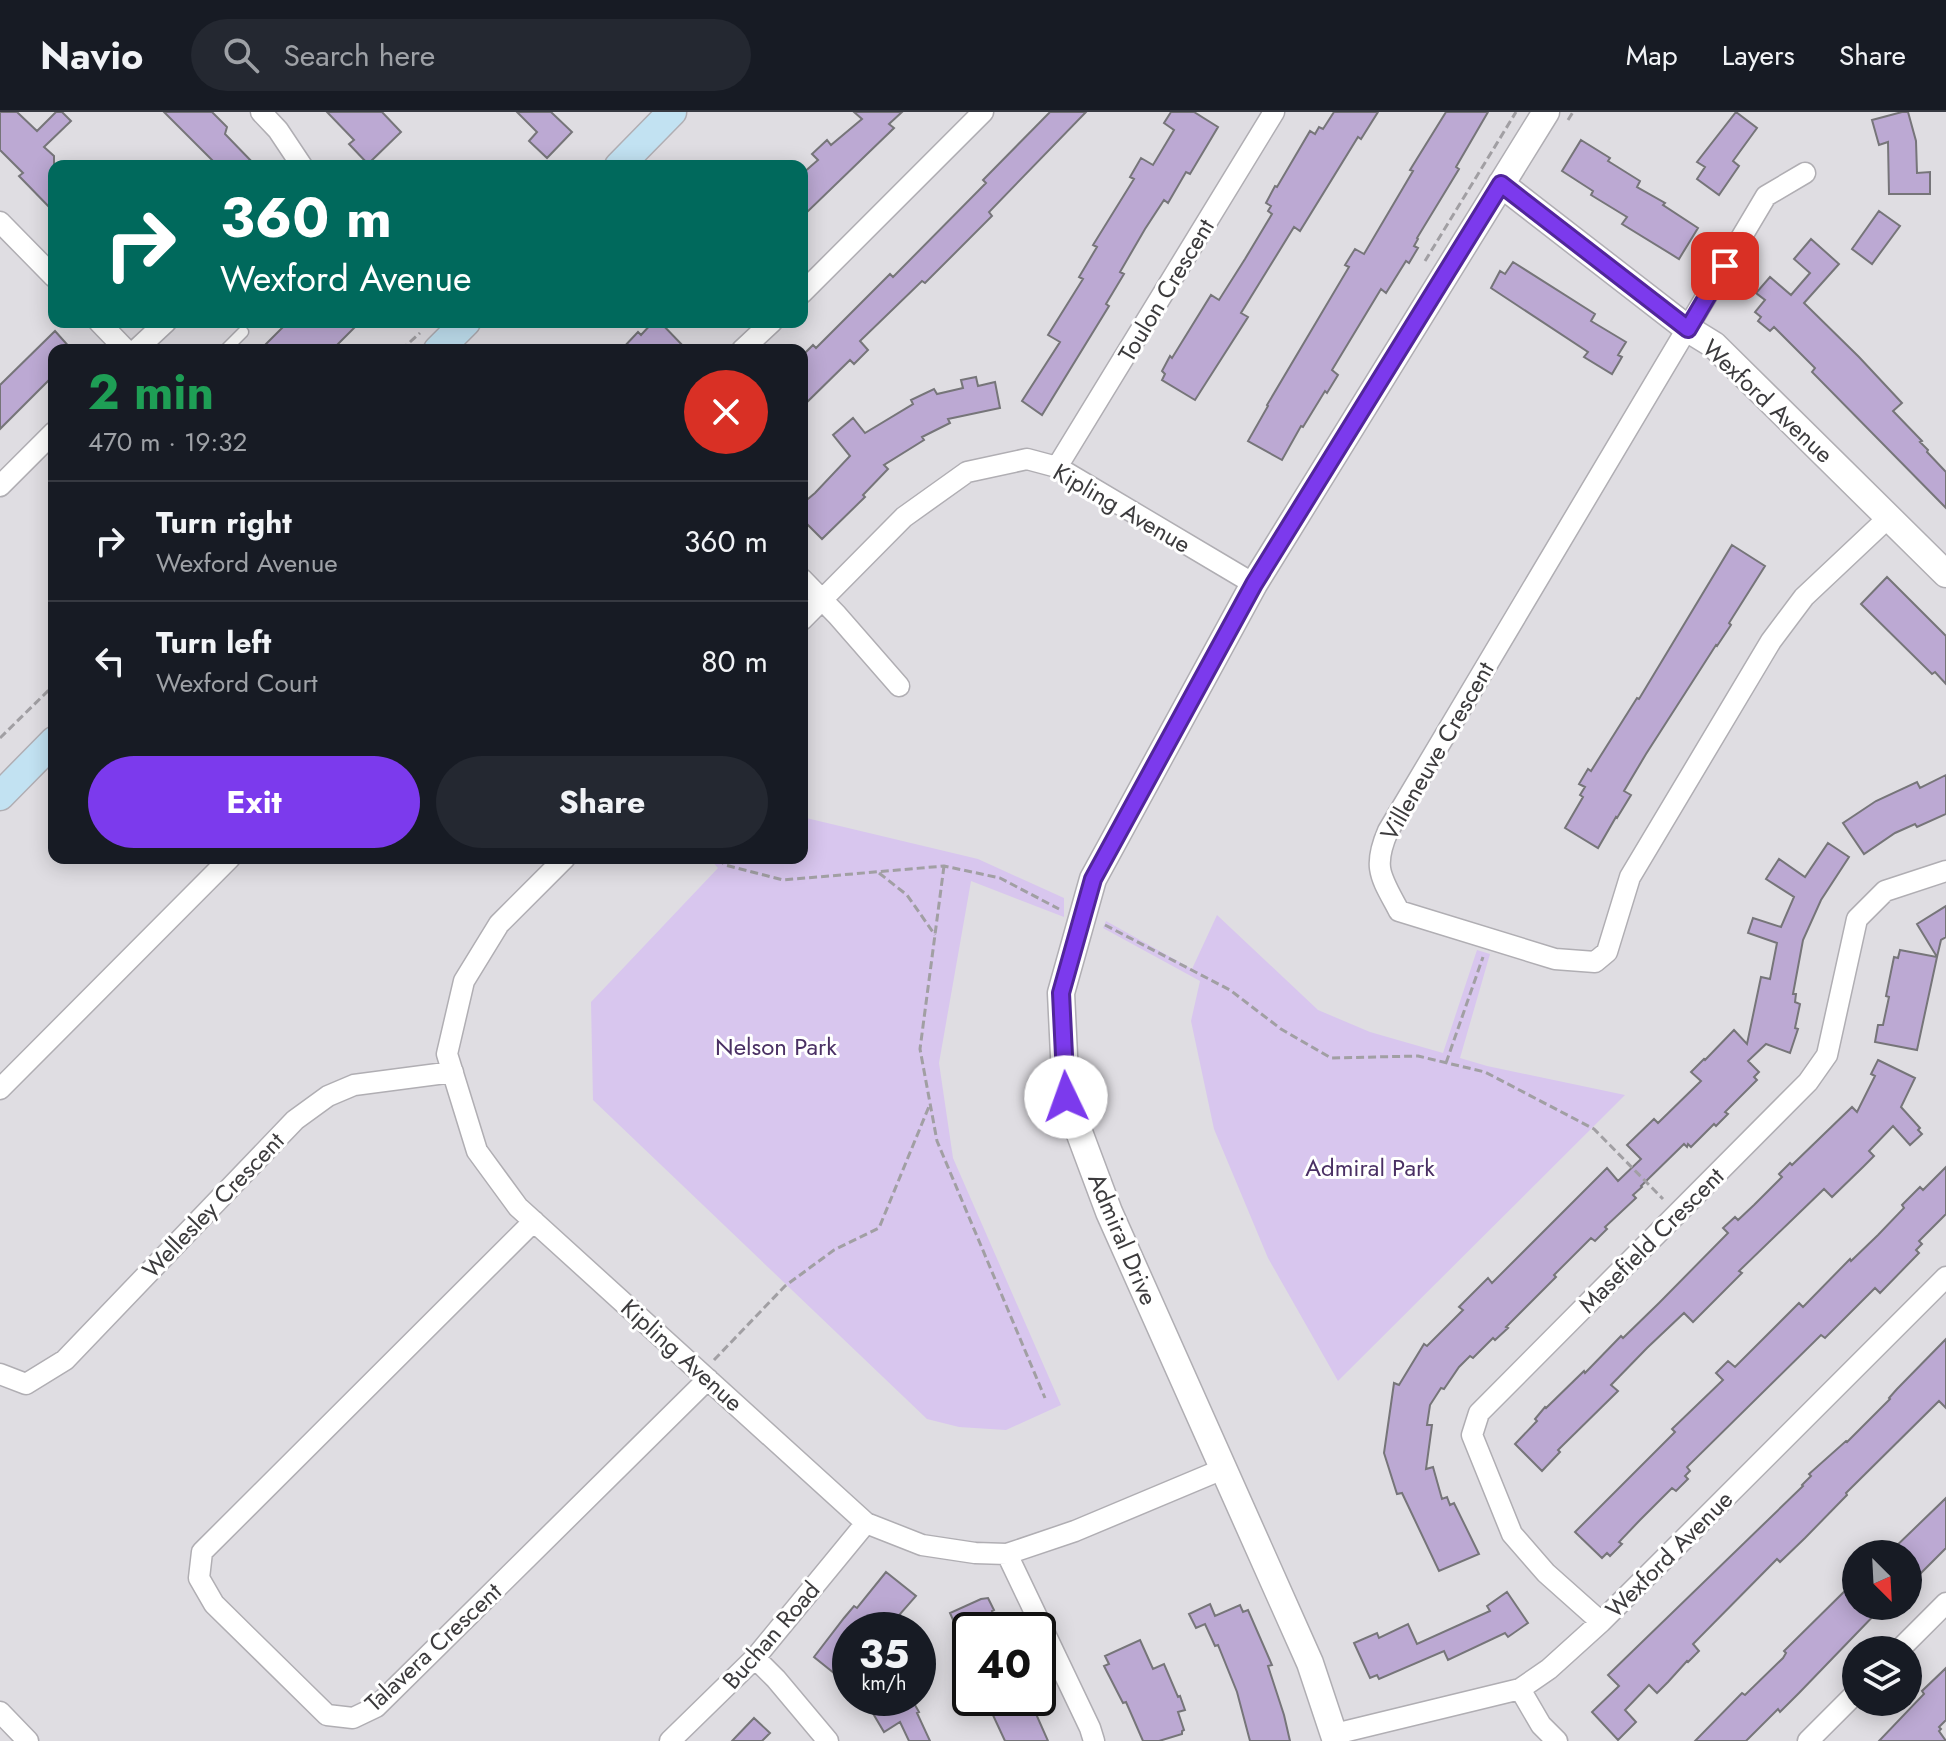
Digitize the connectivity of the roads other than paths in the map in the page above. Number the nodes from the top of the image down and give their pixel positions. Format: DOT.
graph roads {
  1 [pos="261,112"];
  2 [pos="983,112"];
  3 [pos="1274,112"];
  4 [pos="657,117"];
  5 [pos="1556,118"];
  6 [pos="298,160"];
  7 [pos="624,160"];
  8 [pos="1805,173"];
  9 [pos="1501,184"];
  10 [pos="0,222"];
  11 [pos="48,271"];
  12 [pos="808,287"];
  13 [pos="107,328"];
  14 [pos="159,328"];
  15 [pos="454,328"];
  16 [pos="766,328"];
  17 [pos="1688,329"];
  18 [pos="243,332"];
  19 [pos="432,339"];
  20 [pos="129,344"];
  21 [pos="142,344"];
  22 [pos="231,344"];
  23 [pos="748,344"];
  24 [pos="48,438"];
  25 [pos="1057,467"];
  26 [pos="0,486"];
  27 [pos="1889,517"];
  28 [pos="1946,574"];
  29 [pos="1254,584"];
  30 [pos="808,585"];
  31 [pos="823,600"];
  32 [pos="808,614"];
  33 [pos="899,686"];
  34 [pos="48,747"];
  35 [pos="0,796"];
  36 [pos="224,864"];
  37 [pos="559,864"];
  38 [pos="1946,871"];
  39 [pos="453,1072"];
  40 [pos="0,1089"];
  41 [pos="534,1221"];
  42 [pos="1946,1277"];
  43 [pos="711,1369"];
  44 [pos="0,1374"];
  45 [pos="1223,1469"];
  46 [pos="866,1523"];
  47 [pos="1007,1554"];
  48 [pos="1946,1603"];
  49 [pos="1601,1622"];
  50 [pos="1913,1636"];
  51 [pos="755,1658"];
  52 [pos="1520,1689"];
  53 [pos="1842,1707"];
  54 [pos="0,1712"];
  55 [pos="1336,1738"];
  56 [pos="28,1741"];
  57 [pos="670,1741"];
  58 [pos="828,1741"];
  59 [pos="1094,1741"];
  60 [pos="1557,1741"];
  61 [pos="1808,1741"];
  1 -- 6 [label="street"];
  2 -- 12 [label="street"];
  3 -- 25 [label="street, Toulon Crescent"];
  4 -- 7 [label="main road"];
  5 -- 9 [label="street, Admiral Drive"];
  8 -- 17 [label="street, Villeneuve Crescent"];
  9 -- 17 [label="street, Wexford Avenue"];
  9 -- 29 [label="street, Admiral Drive"];
  10 -- 11 [label="street"];
  13 -- 20 [label="street"];
  14 -- 21 [label="street"];
  15 -- 19 [label="main road"];
  16 -- 23 [label="street"];
  17 -- 27 [label="street, Wexford Avenue"];
  17 -- 27 [label="street, Villeneuve Crescent"];
  18 -- 22 [label="lane"];
  24 -- 26 [label="street"];
  25 -- 29 [label="street, Kipling Avenue"];
  25 -- 31 [label="street, Kipling Avenue"];
  27 -- 28 [label="street, Wexford Avenue"];
  29 -- 45 [label="street, Admiral Drive"];
  30 -- 31 [label="street"];
  31 -- 32 [label="street, Kipling Avenue"];
  31 -- 33 [label="street"];
  34 -- 35 [label="main road"];
  36 -- 40 [label="street"];
  37 -- 39 [label="street, Kipling Avenue"];
  38 -- 49 [label="street, Masefield Crescent"];
  39 -- 41 [label="street, Kipling Avenue"];
  39 -- 44 [label="street, Wellesley Crescent"];
  41 -- 43 [label="street, Kipling Avenue"];
  41 -- 43 [label="street, Talavera Crescent"];
  42 -- 49 [label="street, Wexford Avenue"];
  43 -- 46 [label="street, Kipling Avenue"];
  45 -- 47 [label="street, Kipling Avenue"];
  45 -- 55 [label="street, Admiral Drive"];
  46 -- 47 [label="street, Kipling Avenue"];
  46 -- 51 [label="street, Buchan Road"];
  47 -- 59 [label="street"];
  48 -- 50 [label="street"];
  49 -- 52 [label="street, Wexford Avenue"];
  51 -- 57 [label="street, Buchan Road"];
  51 -- 58 [label="street"];
  52 -- 55 [label="street, Wexford Avenue"];
  52 -- 60 [label="street"];
  53 -- 61 [label="street"];
  54 -- 56 [label="street"];
}
